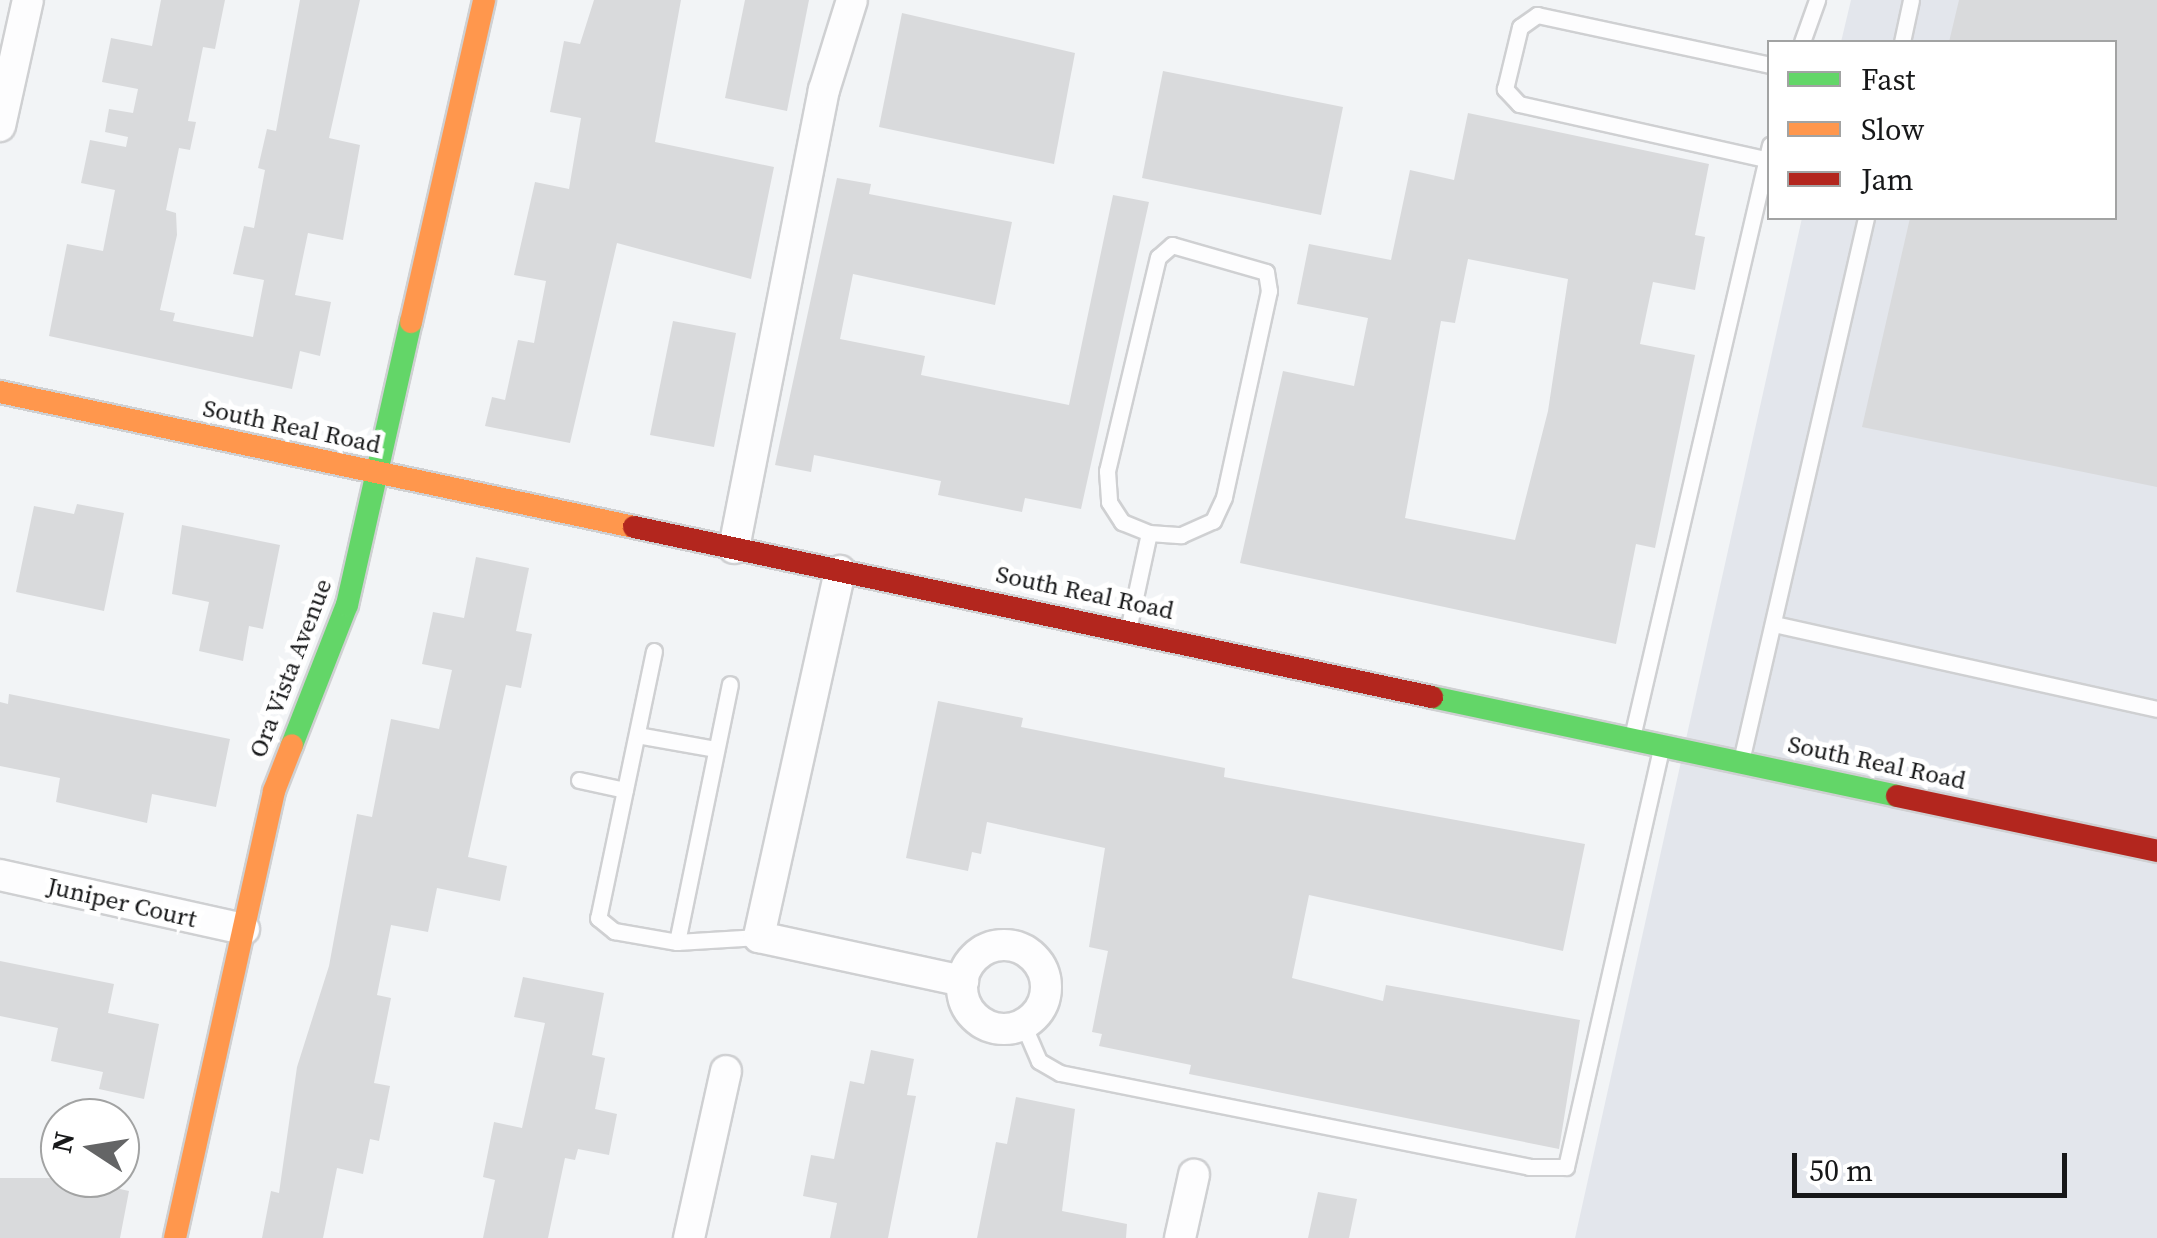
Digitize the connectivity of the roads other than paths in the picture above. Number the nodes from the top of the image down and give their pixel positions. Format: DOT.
graph roads {
  1 [pos="28,0"];
  2 [pos="484,0"];
  3 [pos="852,0"];
  4 [pos="1817,0"];
  5 [pos="1911,0"];
  6 [pos="1803,40"];
  7 [pos="1902,40"];
  8 [pos="1767,64"];
  9 [pos="0,126"];
  10 [pos="1767,152"];
  11 [pos="1866,220"];
  12 [pos="0,392"];
  13 [pos="378,473"];
  14 [pos="1149,533"];
  15 [pos="734,548"];
  16 [pos="840,571"];
  17 [pos="1774,624"];
  18 [pos="1128,630"];
  19 [pos="654,651"];
  20 [pos="730,684"];
  21 [pos="2157,709"];
  22 [pos="636,735"];
  23 [pos="1632,737"];
  24 [pos="1662,744"];
  25 [pos="715,749"];
  26 [pos="1741,761"];
  27 [pos="579,780"];
  28 [pos="625,790"];
  29 [pos="2157,851"];
  30 [pos="0,874"];
  31 [pos="244,929"];
  32 [pos="759,937"];
  33 [pos="677,942"];
  34 [pos="963,981"];
  35 [pos="1022,1024"];
  36 [pos="726,1071"];
  37 [pos="1194,1176"];
  38 [pos="175,1238"];
  39 [pos="688,1238"];
  40 [pos="1180,1238"];
  1 -- 9 [label="street"];
  2 -- 13 [label="street, Ora Vista Avenue"];
  3 -- 15 [label="street"];
  4 -- 6 [label="lane"];
  5 -- 7 [label="lane"];
  8 -- 10 [label="lane"];
  10 -- 23 [label="lane"];
  11 -- 17 [label="lane"];
  12 -- 13 [label="street, South Real Road"];
  13 -- 15 [label="street, South Real Road"];
  13 -- 31 [label="street, Ora Vista Avenue"];
  14 -- 14 [label="lane"];
  14 -- 18 [label="lane"];
  15 -- 16 [label="street, South Real Road"];
  16 -- 18 [label="street, South Real Road"];
  16 -- 32 [label="street"];
  17 -- 21 [label="lane"];
  17 -- 26 [label="lane"];
  18 -- 23 [label="street, South Real Road"];
  19 -- 22 [label="lane"];
  20 -- 25 [label="lane"];
  22 -- 25 [label="lane"];
  22 -- 28 [label="lane"];
  23 -- 24 [label="street, South Real Road"];
  24 -- 26 [label="street, South Real Road"];
  24 -- 35 [label="lane"];
  25 -- 33 [label="lane"];
  26 -- 29 [label="street, South Real Road"];
  27 -- 28 [label="lane"];
  28 -- 33 [label="lane"];
  30 -- 31 [label="street, Juniper Court"];
  31 -- 38 [label="street, Ora Vista Avenue"];
  32 -- 33 [label="lane"];
  32 -- 34 [label="street"];
  34 -- 35 [label="street"];
  34 -- 35 [label="street"];
  36 -- 39 [label="street"];
  37 -- 40 [label="street"];
}
